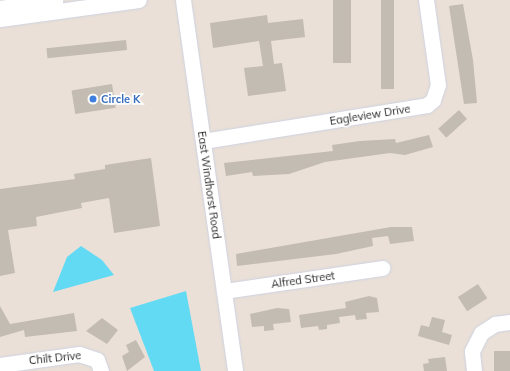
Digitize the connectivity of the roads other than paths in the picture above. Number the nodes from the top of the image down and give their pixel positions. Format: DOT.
graph roads {
  1 [pos="55,0"];
  2 [pos="139,0"];
  3 [pos="183,0"];
  4 [pos="426,0"];
  5 [pos="0,8"];
  6 [pos="0,19"];
  7 [pos="203,141"];
  8 [pos="382,268"];
  9 [pos="224,291"];
  10 [pos="510,322"];
  11 [pos="0,365"];
  12 [pos="101,371"];
  13 [pos="235,371"];
  14 [pos="474,371"];
  1 -- 5 [label="street"];
  2 -- 6 [label="street"];
  3 -- 7 [label="street, East Windhorst Road"];
  4 -- 7 [label="street, Eagleview Drive"];
  7 -- 9 [label="street, East Windhorst Road"];
  8 -- 9 [label="street, Alfred Street"];
  9 -- 13 [label="street, East Windhorst Road"];
  10 -- 14 [label="street"];
  11 -- 12 [label="street, Chilt Drive"];
}
